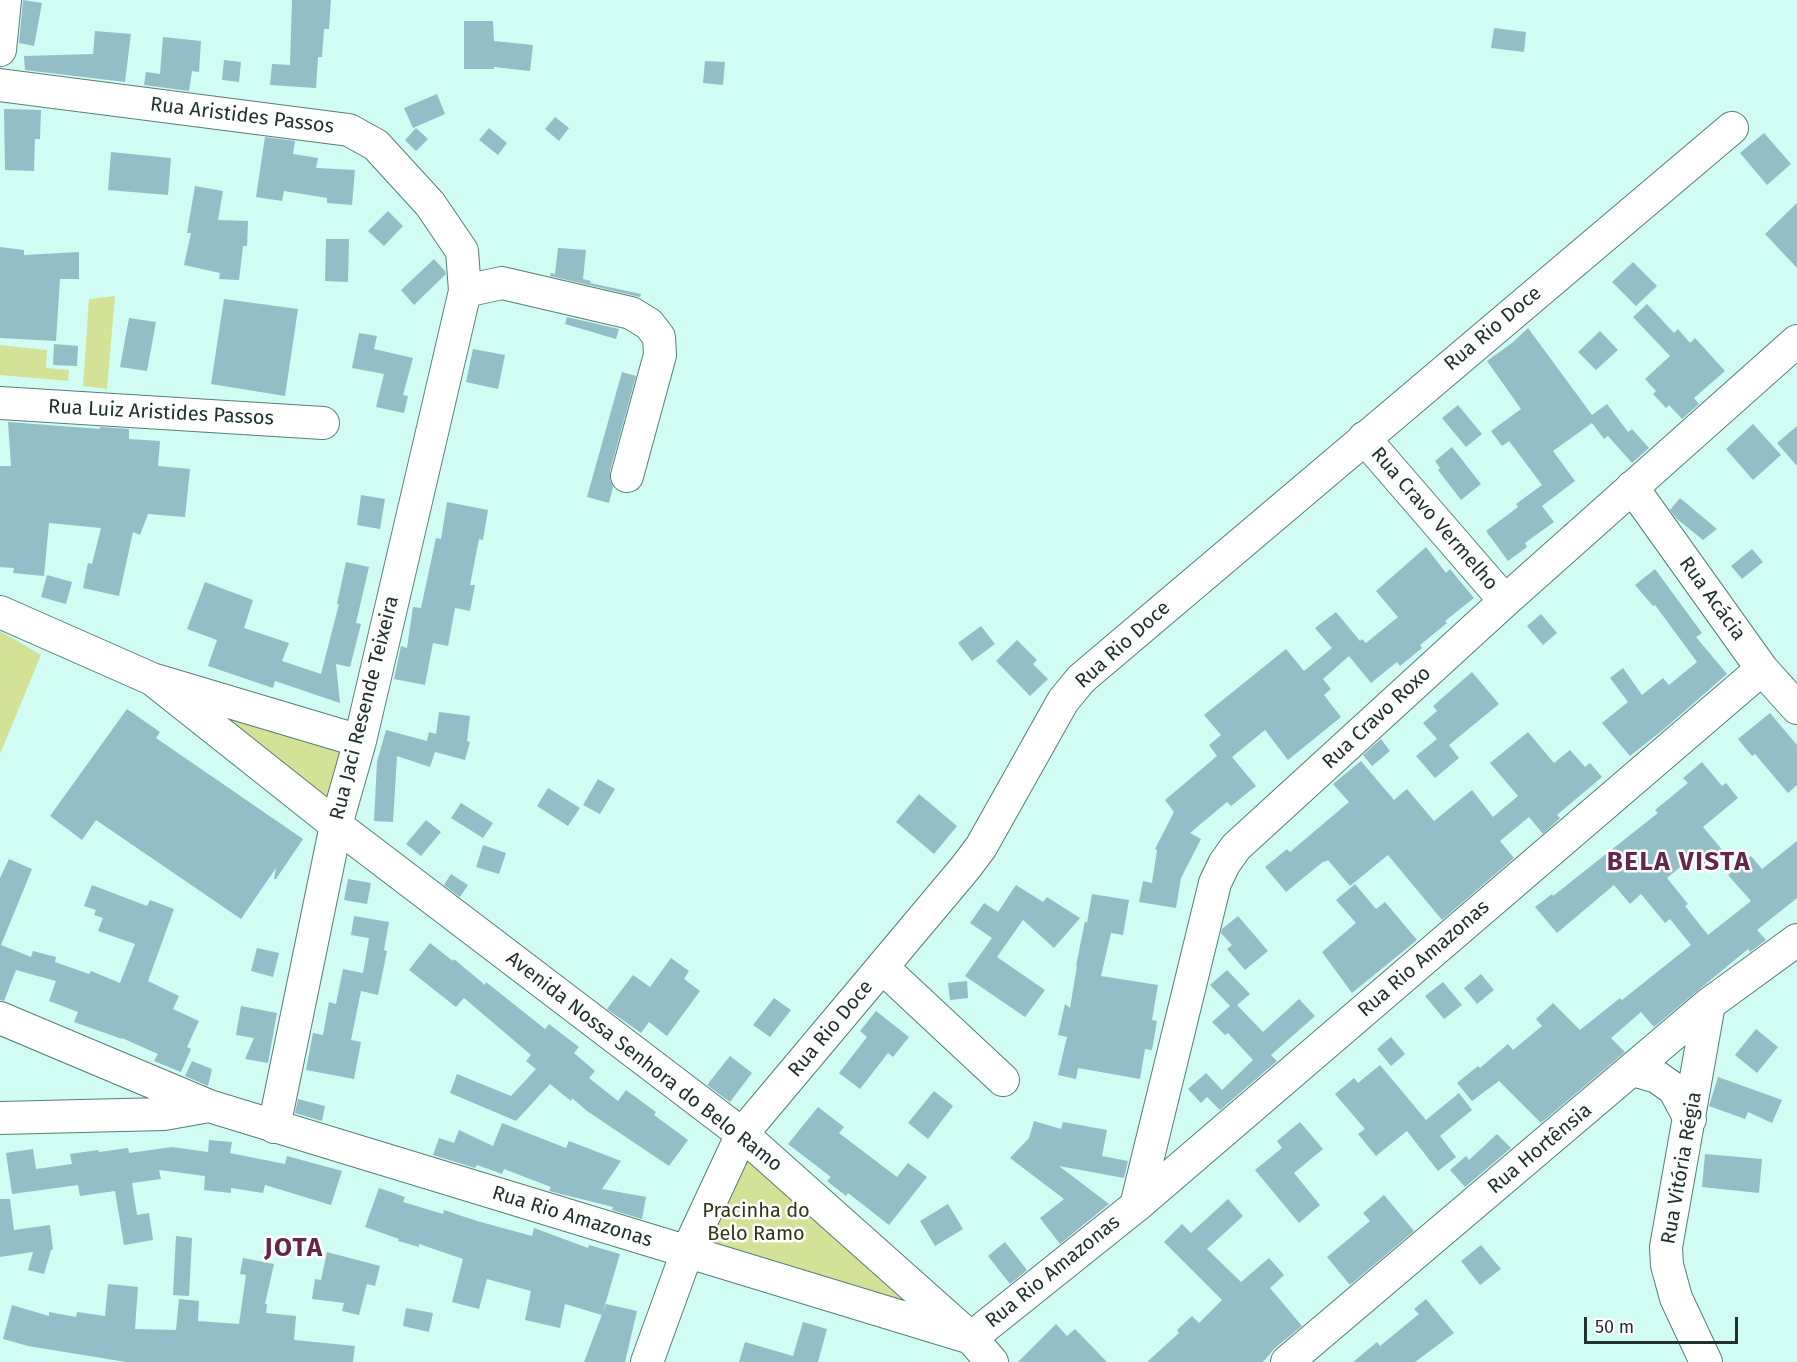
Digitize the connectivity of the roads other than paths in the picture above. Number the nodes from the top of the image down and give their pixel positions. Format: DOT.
graph roads {
  1 [pos="5,0"];
  2 [pos="0,50"];
  3 [pos="0,86"];
  4 [pos="1732,128"];
  5 [pos="465,291"];
  6 [pos="1797,341"];
  7 [pos="0,403"];
  8 [pos="323,423"];
  9 [pos="1364,438"];
  10 [pos="627,476"];
  11 [pos="1632,487"];
  12 [pos="1505,601"];
  13 [pos="0,612"];
  14 [pos="1762,669"];
  15 [pos="152,679"];
  16 [pos="1797,708"];
  17 [pos="360,741"];
  18 [pos="336,825"];
  19 [pos="1797,940"];
  20 [pos="883,968"];
  21 [pos="1710,1004"];
  22 [pos="0,1018"];
  23 [pos="1634,1070"];
  24 [pos="1003,1080"];
  25 [pos="209,1106"];
  26 [pos="0,1118"];
  27 [pos="1690,1119"];
  28 [pos="274,1127"];
  29 [pos="742,1134"];
  30 [pos="1136,1206"];
  31 [pos="687,1252"];
  32 [pos="971,1338"];
  33 [pos="647,1362"];
  34 [pos="992,1362"];
  35 [pos="1287,1362"];
  36 [pos="1706,1362"];
  1 -- 2 [label="street"];
  3 -- 5 [label="street, Rua Aristides Passos"];
  4 -- 9 [label="street, Rua Rio Doce"];
  5 -- 10 [label="street"];
  5 -- 17 [label="street, Rua Jaci Resende Teixeira"];
  6 -- 11 [label="street, Rua Cravo Roxo"];
  7 -- 8 [label="street, Rua Luiz Aristides Passos"];
  9 -- 12 [label="street, Rua Cravo Vermelho"];
  9 -- 20 [label="street, Rua Rio Doce"];
  11 -- 12 [label="street, Rua Cravo Roxo"];
  11 -- 14 [label="street, Rua Acácia"];
  12 -- 30 [label="street, Rua Cravo Roxo"];
  13 -- 15 [label="street"];
  14 -- 16 [label="street, Rua Acácia"];
  14 -- 30 [label="street, Rua Rio Amazonas"];
  15 -- 17 [label="street"];
  15 -- 18 [label="street, Avenida Nossa Senhora do Belo Ramo"];
  17 -- 18 [label="street, Rua Jaci Resende Teixeira"];
  18 -- 28 [label="street, Rua Jaci Resende Teixeira"];
  18 -- 29 [label="street, Avenida Nossa Senhora do Belo Ramo"];
  19 -- 21 [label="street, Rua Hortênsia"];
  20 -- 24 [label="street"];
  20 -- 29 [label="street, Rua Rio Doce"];
  21 -- 23 [label="street, Rua Hortênsia"];
  21 -- 27 [label="street, Rua Vitória Régia"];
  22 -- 25 [label="street"];
  23 -- 27 [label="street"];
  23 -- 35 [label="street, Rua Hortênsia"];
  25 -- 26 [label="street, Rua Rio Amazonas"];
  25 -- 28 [label="street, Rua Rio Amazonas"];
  27 -- 36 [label="street, Rua Vitória Régia"];
  28 -- 31 [label="street, Rua Rio Amazonas"];
  29 -- 31 [label="street, Rua Rio Doce"];
  29 -- 32 [label="street, Avenida Nossa Senhora do Belo Ramo"];
  30 -- 32 [label="street, Rua Rio Amazonas"];
  31 -- 32 [label="street, Rua Rio Amazonas"];
  31 -- 33 [label="street, Rua Rio Doce"];
  32 -- 34 [label="street, Avenida Nossa Senhora do Belo Ramo"];
}
